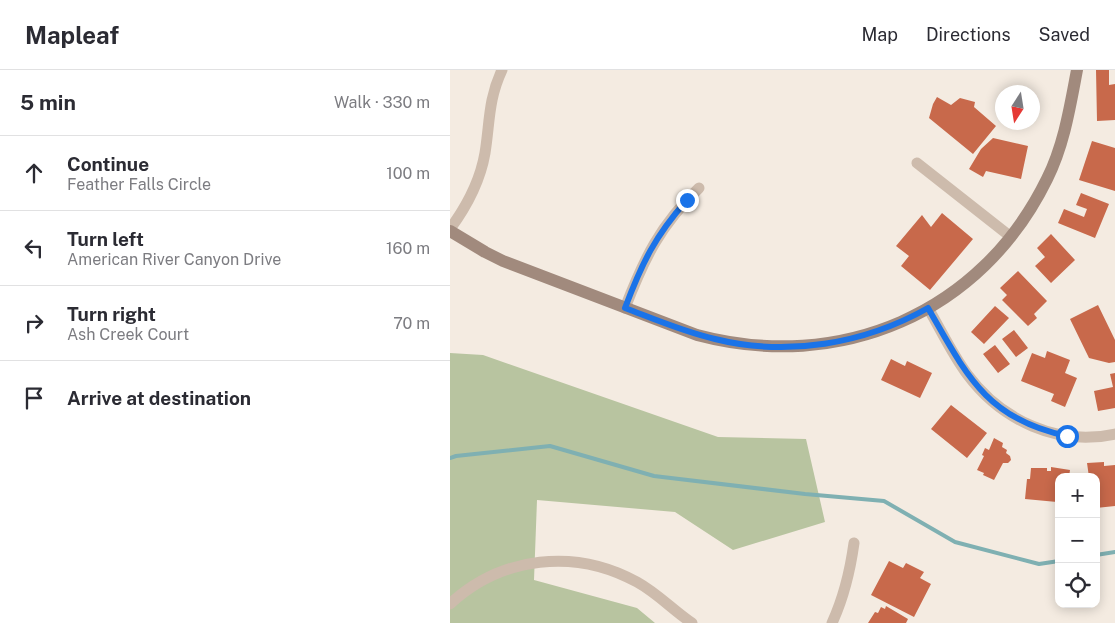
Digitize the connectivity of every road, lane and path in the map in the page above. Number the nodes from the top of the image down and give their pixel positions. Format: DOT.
graph roads {
  1 [pos="502,70"];
  2 [pos="1077,70"];
  3 [pos="917,162"];
  4 [pos="699,188"];
  5 [pos="450,230"];
  6 [pos="1011,237"];
  7 [pos="625,308"];
  8 [pos="928,308"];
  9 [pos="1115,434"];
  10 [pos="854,543"];
  11 [pos="450,604"];
  12 [pos="692,623"];
  13 [pos="832,623"];
  1 -- 5 [label="street"];
  2 -- 6 [label="street"];
  3 -- 6 [label="street"];
  4 -- 7 [label="street"];
  5 -- 7 [label="street"];
  6 -- 8 [label="street"];
  7 -- 8 [label="street"];
  8 -- 9 [label="street"];
  10 -- 13 [label="street"];
  11 -- 12 [label="street"];
}
